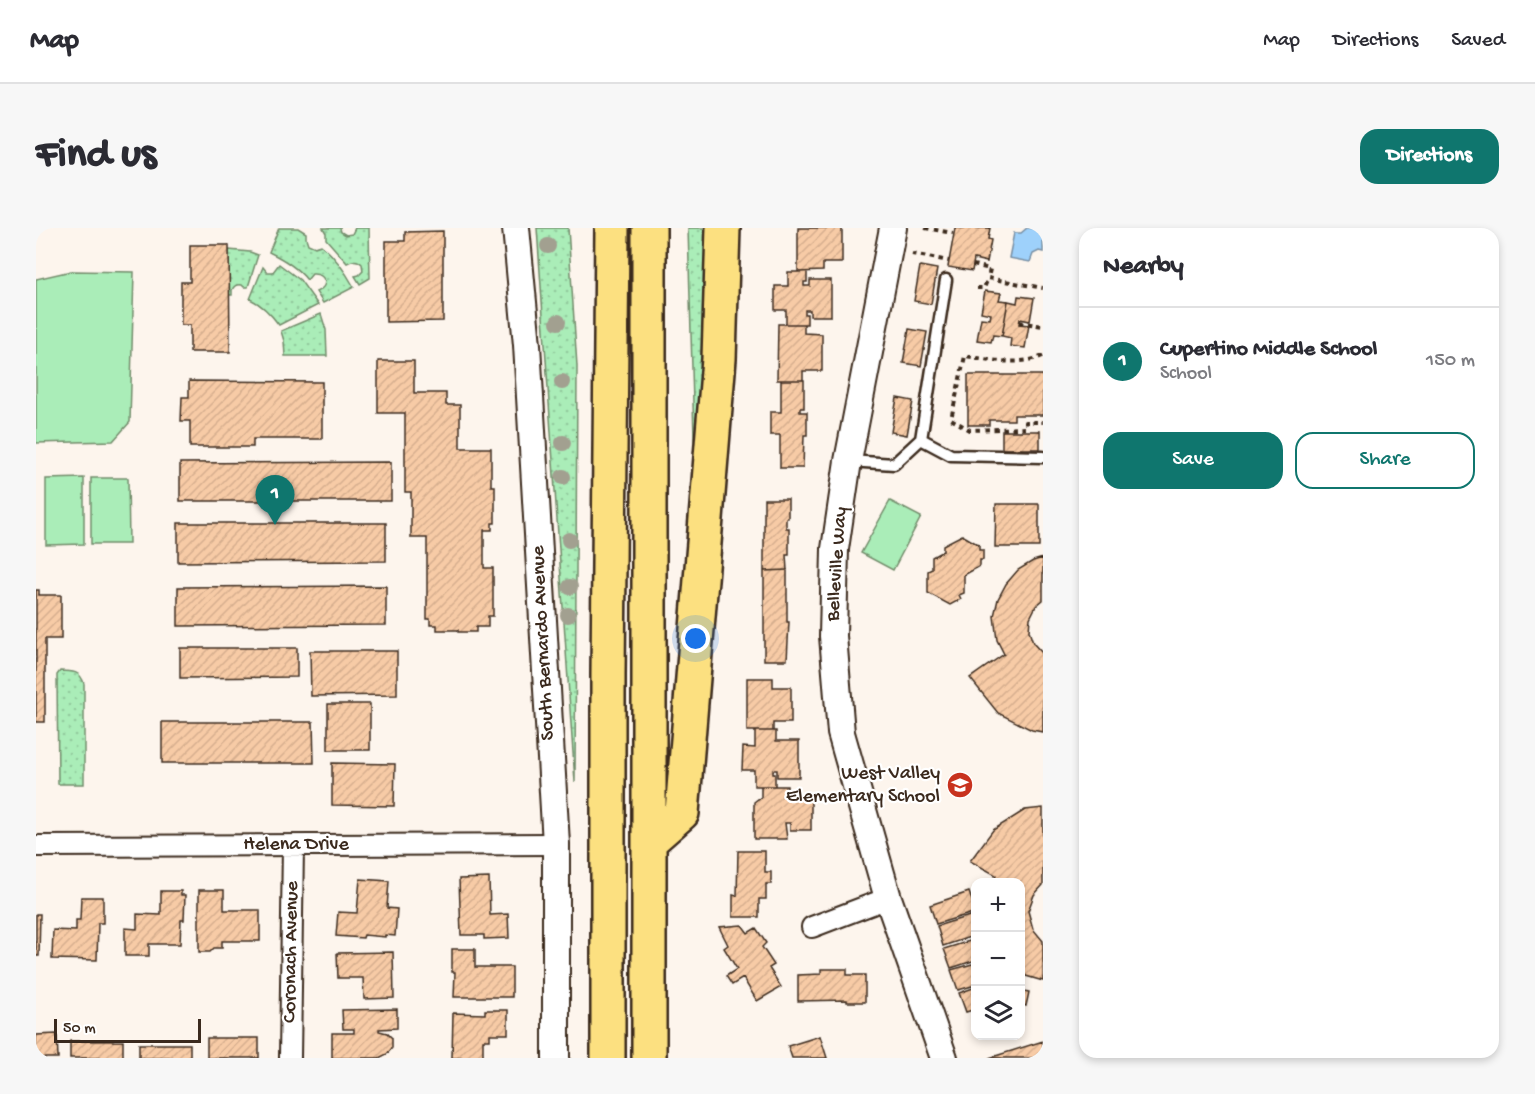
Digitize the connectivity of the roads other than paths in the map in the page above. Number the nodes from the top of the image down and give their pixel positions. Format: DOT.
graph roads {
  1 [pos="516,228"];
  2 [pos="612,228"];
  3 [pos="649,228"];
  4 [pos="723,228"];
  5 [pos="893,228"];
  6 [pos="946,280"];
  7 [pos="921,439"];
  8 [pos="1043,457"];
  9 [pos="848,461"];
  10 [pos="650,841"];
  11 [pos="556,844"];
  12 [pos="36,846"];
  13 [pos="292,846"];
  14 [pos="888,898"];
  15 [pos="812,927"];
  16 [pos="290,1058"];
  17 [pos="556,1058"];
  18 [pos="608,1058"];
  19 [pos="649,1058"];
  20 [pos="944,1058"];
  1 -- 11 [label="street, South Bernardo Avenue"];
  2 -- 18 [label="highway"];
  3 -- 10 [label="highway"];
  4 -- 10 [label="highway"];
  5 -- 9 [label="street, Belleville Way"];
  6 -- 7 [label="lane"];
  7 -- 8 [label="lane"];
  7 -- 9 [label="lane"];
  9 -- 14 [label="street, Belleville Way"];
  10 -- 19 [label="highway"];
  11 -- 13 [label="street, Helena Drive"];
  11 -- 17 [label="street, South Bernardo Avenue"];
  12 -- 13 [label="street, Helena Drive"];
  13 -- 16 [label="street, Coronach Avenue"];
  14 -- 15 [label="street"];
  14 -- 20 [label="street, Belleville Way"];
}
